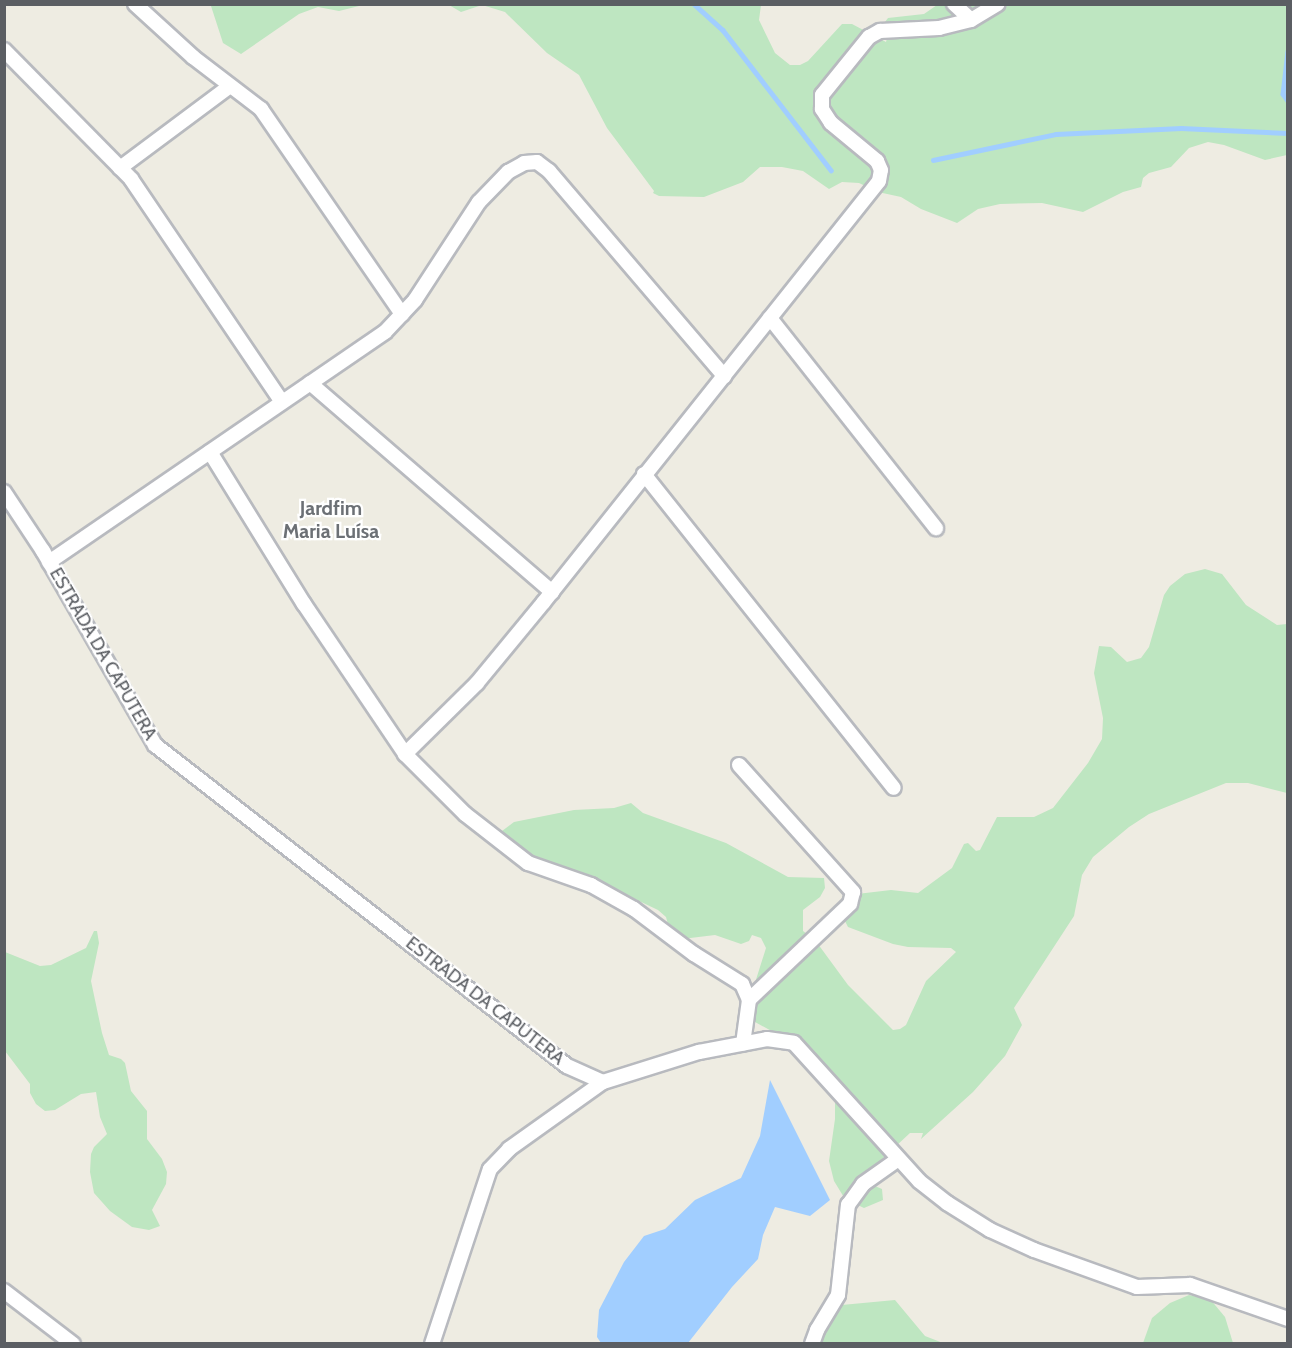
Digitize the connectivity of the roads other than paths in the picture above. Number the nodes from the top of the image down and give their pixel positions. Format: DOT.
graph roads {
  1 [pos="135,4"];
  2 [pos="954,4"];
  3 [pos="998,4"];
  4 [pos="970,20"];
  5 [pos="4,50"];
  6 [pos="230,86"];
  7 [pos="120,168"];
  8 [pos="402,314"];
  9 [pos="770,318"];
  10 [pos="724,376"];
  11 [pos="310,383"];
  12 [pos="282,402"];
  13 [pos="210,452"];
  14 [pos="644,474"];
  15 [pos="4,492"];
  16 [pos="936,528"];
  17 [pos="49,562"];
  18 [pos="552,592"];
  19 [pos="405,754"];
  20 [pos="739,765"];
  21 [pos="894,788"];
  22 [pos="749,1000"];
  23 [pos="743,1044"];
  24 [pos="603,1082"];
  25 [pos="897,1160"];
  26 [pos="4,1291"];
  27 [pos="1287,1319"];
  28 [pos="73,1344"];
  29 [pos="432,1344"];
  30 [pos="812,1344"];
  1 -- 6 [label="street"];
  2 -- 4 [label="street"];
  3 -- 4 [label="street"];
  4 -- 9 [label="street"];
  5 -- 7 [label="street"];
  6 -- 7 [label="street"];
  6 -- 8 [label="street"];
  7 -- 12 [label="street"];
  8 -- 10 [label="street"];
  8 -- 11 [label="street"];
  9 -- 10 [label="street"];
  9 -- 16 [label="street"];
  10 -- 14 [label="street"];
  11 -- 12 [label="street"];
  11 -- 18 [label="street"];
  12 -- 13 [label="street"];
  13 -- 17 [label="street"];
  13 -- 19 [label="street"];
  14 -- 18 [label="street"];
  14 -- 21 [label="street"];
  15 -- 17 [label="street, ESTRADA DA CAPUTERA"];
  17 -- 24 [label="street, ESTRADA DA CAPUTERA"];
  18 -- 19 [label="street"];
  19 -- 22 [label="street"];
  20 -- 22 [label="street"];
  22 -- 23 [label="street"];
  23 -- 24 [label="street"];
  23 -- 25 [label="street"];
  24 -- 29 [label="street"];
  25 -- 27 [label="street"];
  25 -- 30 [label="street"];
  26 -- 28 [label="street"];
}
